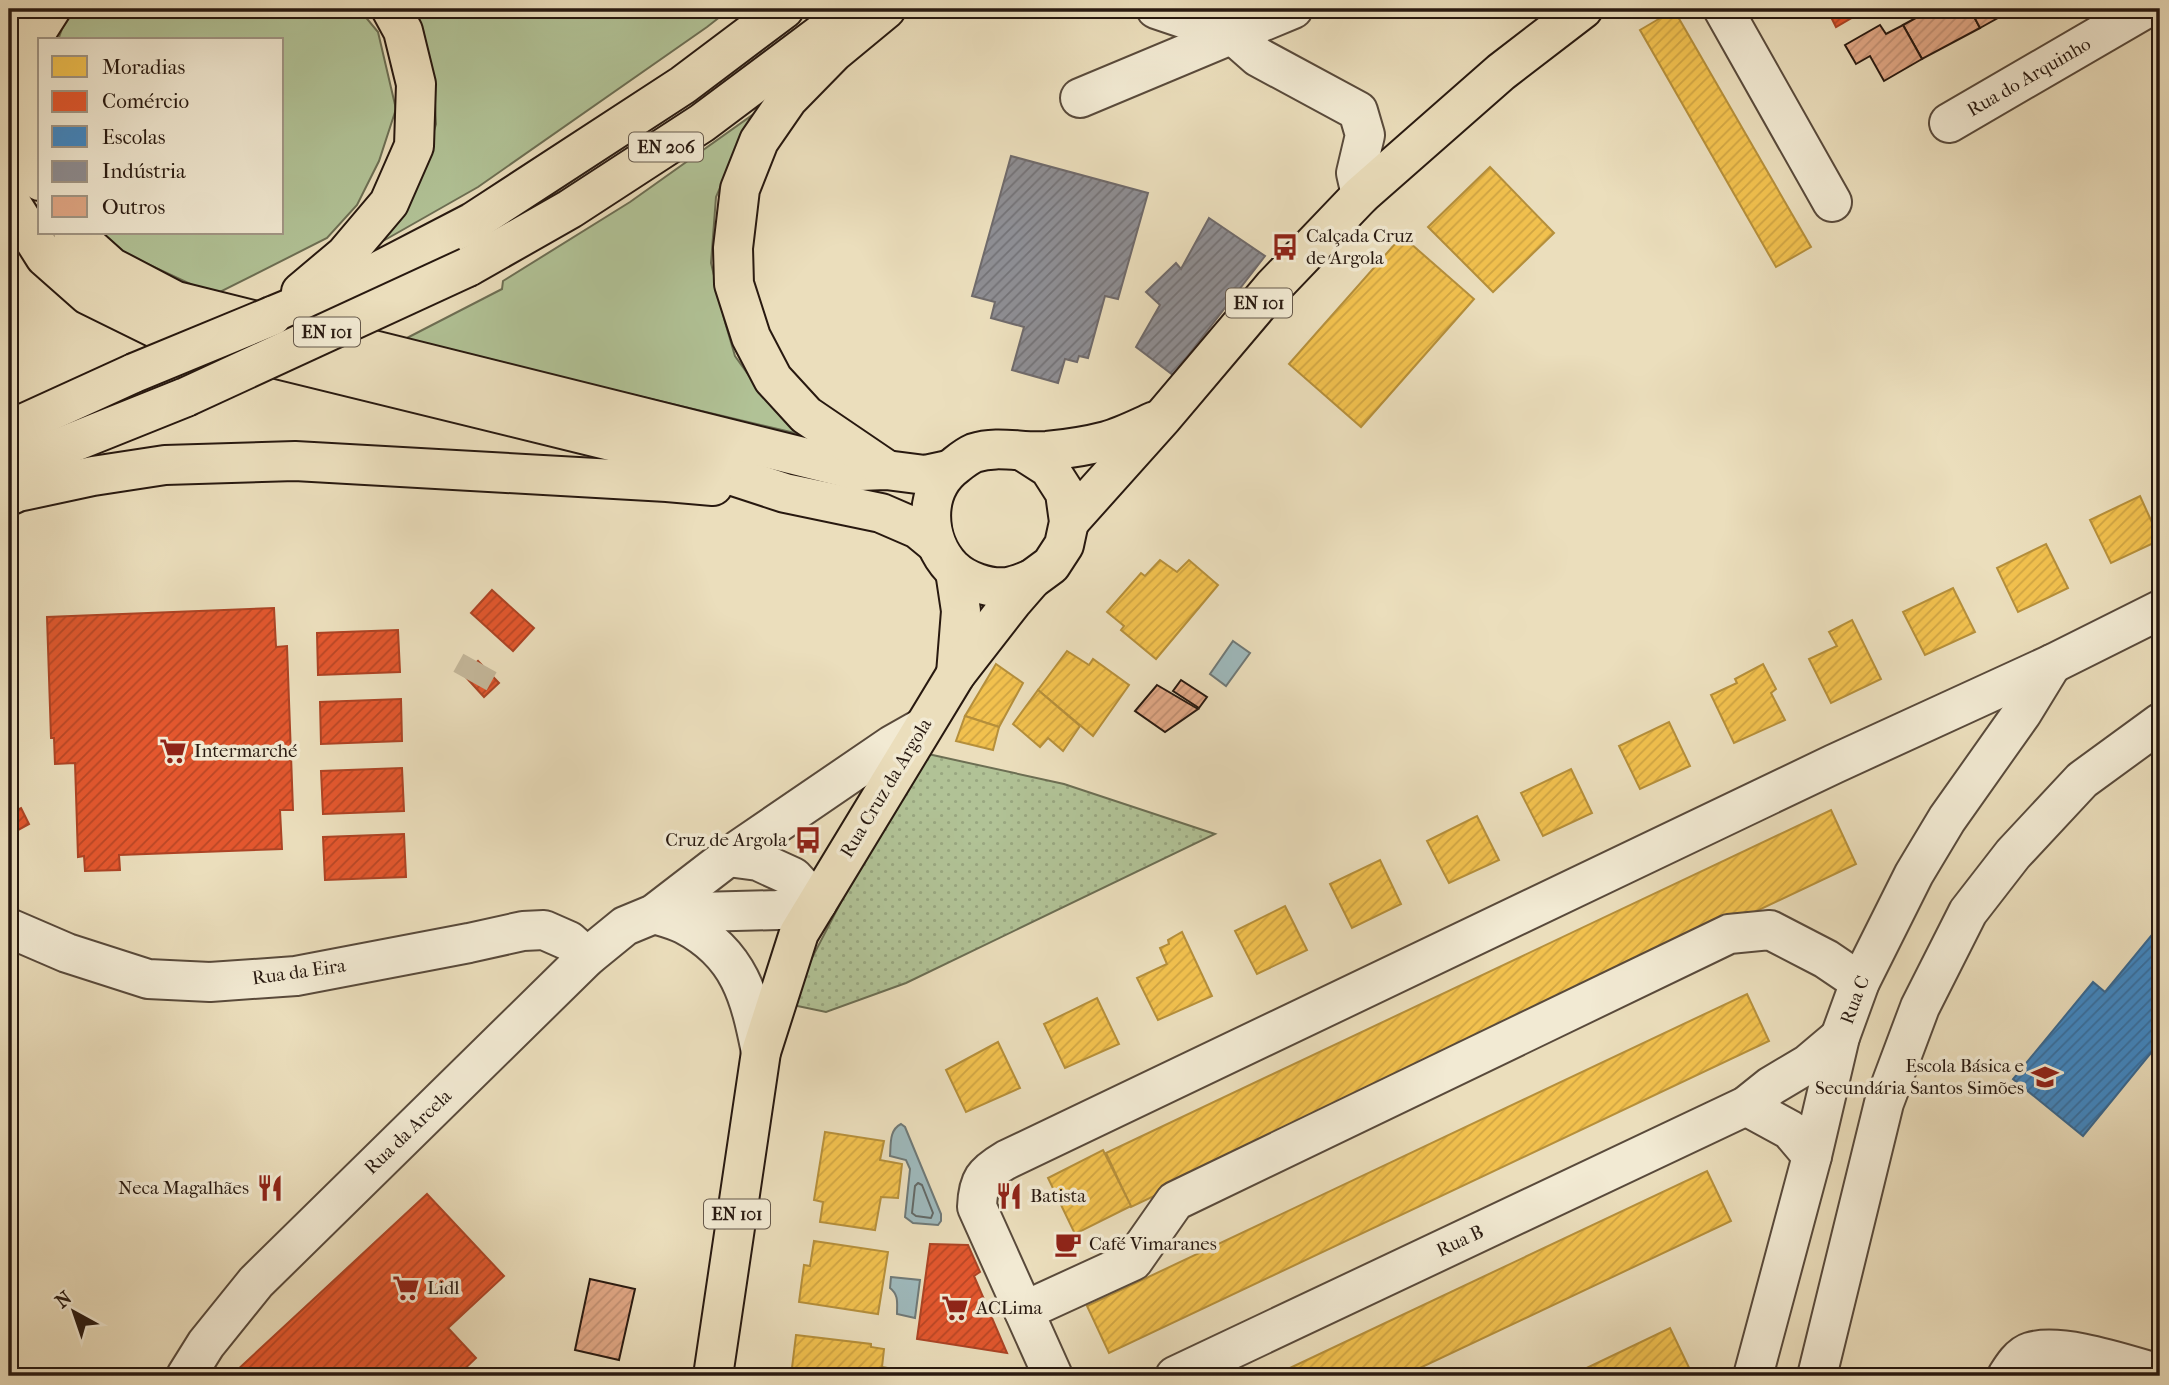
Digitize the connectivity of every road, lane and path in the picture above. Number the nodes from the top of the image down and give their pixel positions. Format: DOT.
graph roads {
  1 [pos="14,9"];
  2 [pos="51,9"];
  3 [pos="391,9"];
  4 [pos="784,9"];
  5 [pos="851,9"];
  6 [pos="886,9"];
  7 [pos="1156,9"];
  8 [pos="1293,9"];
  9 [pos="1583,9"];
  10 [pos="1723,9"];
  11 [pos="2145,9"];
  12 [pos="9,18"];
  13 [pos="1233,35"];
  14 [pos="1080,97"];
  15 [pos="1949,123"];
  16 [pos="38,175"];
  17 [pos="9,193"];
  18 [pos="1361,195"];
  19 [pos="1832,201"];
  20 [pos="74,234"];
  21 [pos="357,265"];
  22 [pos="468,267"];
  23 [pos="1163,417"];
  24 [pos="9,430"];
  25 [pos="1024,452"];
  26 [pos="9,468"];
  27 [pos="886,470"];
  28 [pos="948,470"];
  29 [pos="785,493"];
  30 [pos="9,496"];
  31 [pos="1069,522"];
  32 [pos="945,557"];
  33 [pos="1032,579"];
  34 [pos="2160,611"];
  35 [pos="2052,664"];
  36 [pos="957,674"];
  37 [pos="2160,723"];
  38 [pos="922,728"];
  39 [pos="728,857"];
  40 [pos="817,903"];
  41 [pos="654,914"];
  42 [pos="9,928"];
  43 [pos="587,957"];
  44 [pos="1860,982"];
  45 [pos="1840,1037"];
  46 [pos="761,1052"];
  47 [pos="1746,1106"];
  48 [pos="1812,1157"];
  49 [pos="1024,1311"];
  50 [pos="2160,1374"];
  51 [pos="186,1376"];
  52 [pos="713,1376"];
  53 [pos="1053,1376"];
  54 [pos="1175,1376"];
  55 [pos="1753,1376"];
  56 [pos="1817,1376"];
  57 [pos="2007,1376"];
  1 -- 12 [label="main road"];
  2 -- 16 [label="main road"];
  3 -- 21 [label="main road"];
  4 -- 21 [label="main road, EN 206"];
  5 -- 22 [label="main road, EN 206"];
  6 -- 27 [label="main road"];
  7 -- 13 [label="street"];
  8 -- 13 [label="street"];
  9 -- 18 [label="main road, EN 101"];
  10 -- 19 [label="street"];
  11 -- 15 [label="street, Rua do Arquinho"];
  13 -- 14 [label="street"];
  13 -- 18 [label="street"];
  17 -- 29 [label="main road"];
  18 -- 23 [label="main road, EN 101"];
  20 -- 27 [label="main road"];
  21 -- 24 [label="main road, EN 101, bridge"];
  22 -- 26 [label="main road, EN 101, bridge"];
  23 -- 25 [label="main road, EN 101"];
  23 -- 31 [label="main road, EN 101"];
  25 -- 28 [label="main road, EN 101"];
  25 -- 31 [label="main road"];
  27 -- 28 [label="main road"];
  28 -- 32 [label="main road, EN 101"];
  29 -- 30 [label="main road"];
  29 -- 32 [label="main road"];
  31 -- 33 [label="main road, EN 101"];
  32 -- 33 [label="main road"];
  32 -- 36 [label="main road, EN 101"];
  33 -- 36 [label="main road, EN 101"];
  34 -- 35 [label="street"];
  35 -- 44 [label="street, Rua C"];
  35 -- 49 [label="street"];
  36 -- 38 [label="main road, Rua Cruz da Argola / EN 101"];
  37 -- 56 [label="street"];
  38 -- 39 [label="street"];
  38 -- 40 [label="main road, Rua Cruz da Argola / EN 101"];
  39 -- 40 [label="street"];
  39 -- 41 [label="street"];
  40 -- 41 [label="street"];
  40 -- 46 [label="main road, EN 101"];
  41 -- 43 [label="street, Rua da Arcela"];
  41 -- 46 [label="street"];
  42 -- 43 [label="street, Rua da Eira"];
  43 -- 51 [label="street, Rua da Arcela"];
  44 -- 45 [label="street, Rua C"];
  44 -- 49 [label="street"];
  45 -- 47 [label="street, Rua B"];
  45 -- 48 [label="street, Rua C"];
  46 -- 52 [label="main road, EN 101"];
  47 -- 48 [label="street"];
  47 -- 54 [label="street, Rua B"];
  48 -- 55 [label="street, Rua C"];
  49 -- 53 [label="street"];
  50 -- 57 [label="street"];
}
